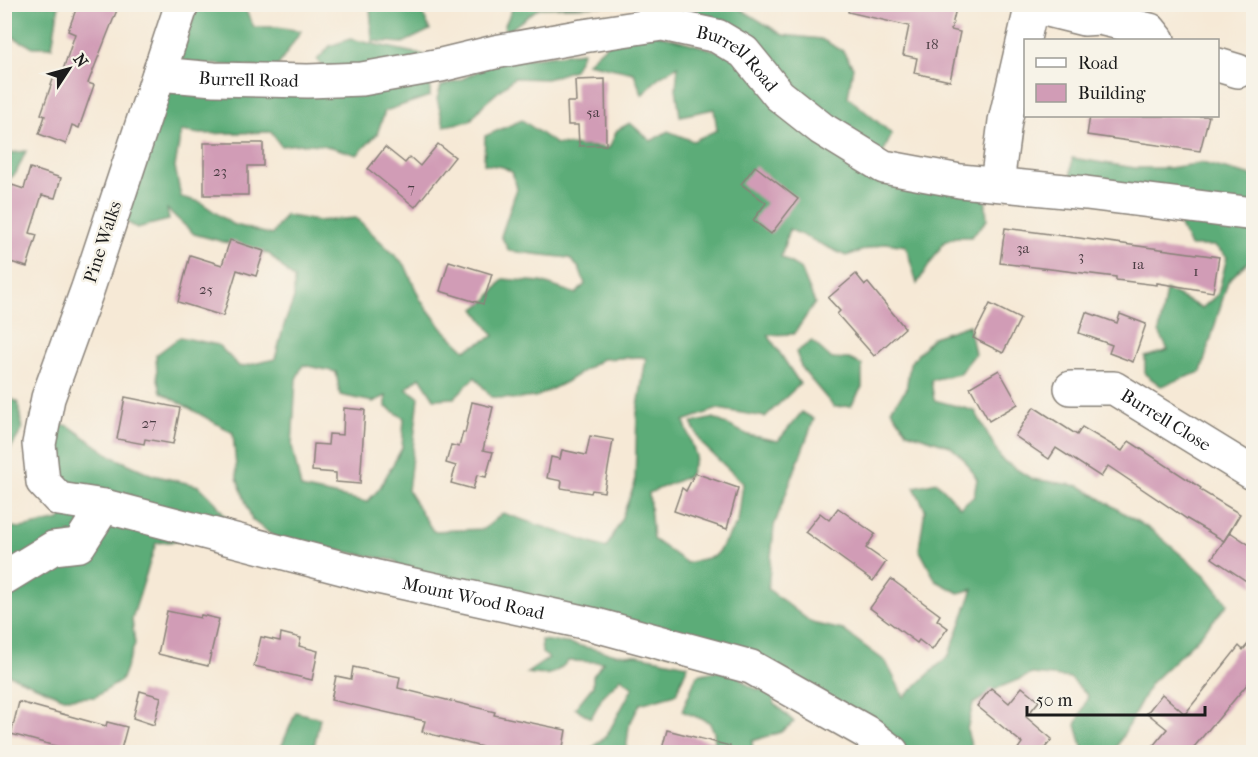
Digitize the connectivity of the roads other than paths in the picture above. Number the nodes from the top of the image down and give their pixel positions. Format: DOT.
graph roads {
  1 [pos="182,4"];
  2 [pos="1032,5"];
  3 [pos="1024,39"];
  4 [pos="1024,39"];
  5 [pos="1157,39"];
  6 [pos="159,74"];
  7 [pos="997,184"];
  8 [pos="1254,214"];
  9 [pos="1071,388"];
  10 [pos="1254,474"];
  11 [pos="42,482"];
  12 [pos="104,506"];
  13 [pos="4,578"];
  14 [pos="892,753"];
  1 -- 6 [label="street, Pine Walks"];
  2 -- 4 [label="street"];
  2 -- 5 [label="street"];
  3 -- 7 [label="street"];
  6 -- 7 [label="street, Burrell Road"];
  6 -- 11 [label="street, Pine Walks"];
  7 -- 8 [label="street, Burrell Road"];
  9 -- 10 [label="street, Burrell Close"];
  11 -- 12 [label="street, Mount Wood Road"];
  12 -- 13 [label="street"];
  12 -- 14 [label="street, Mount Wood Road"];
}
